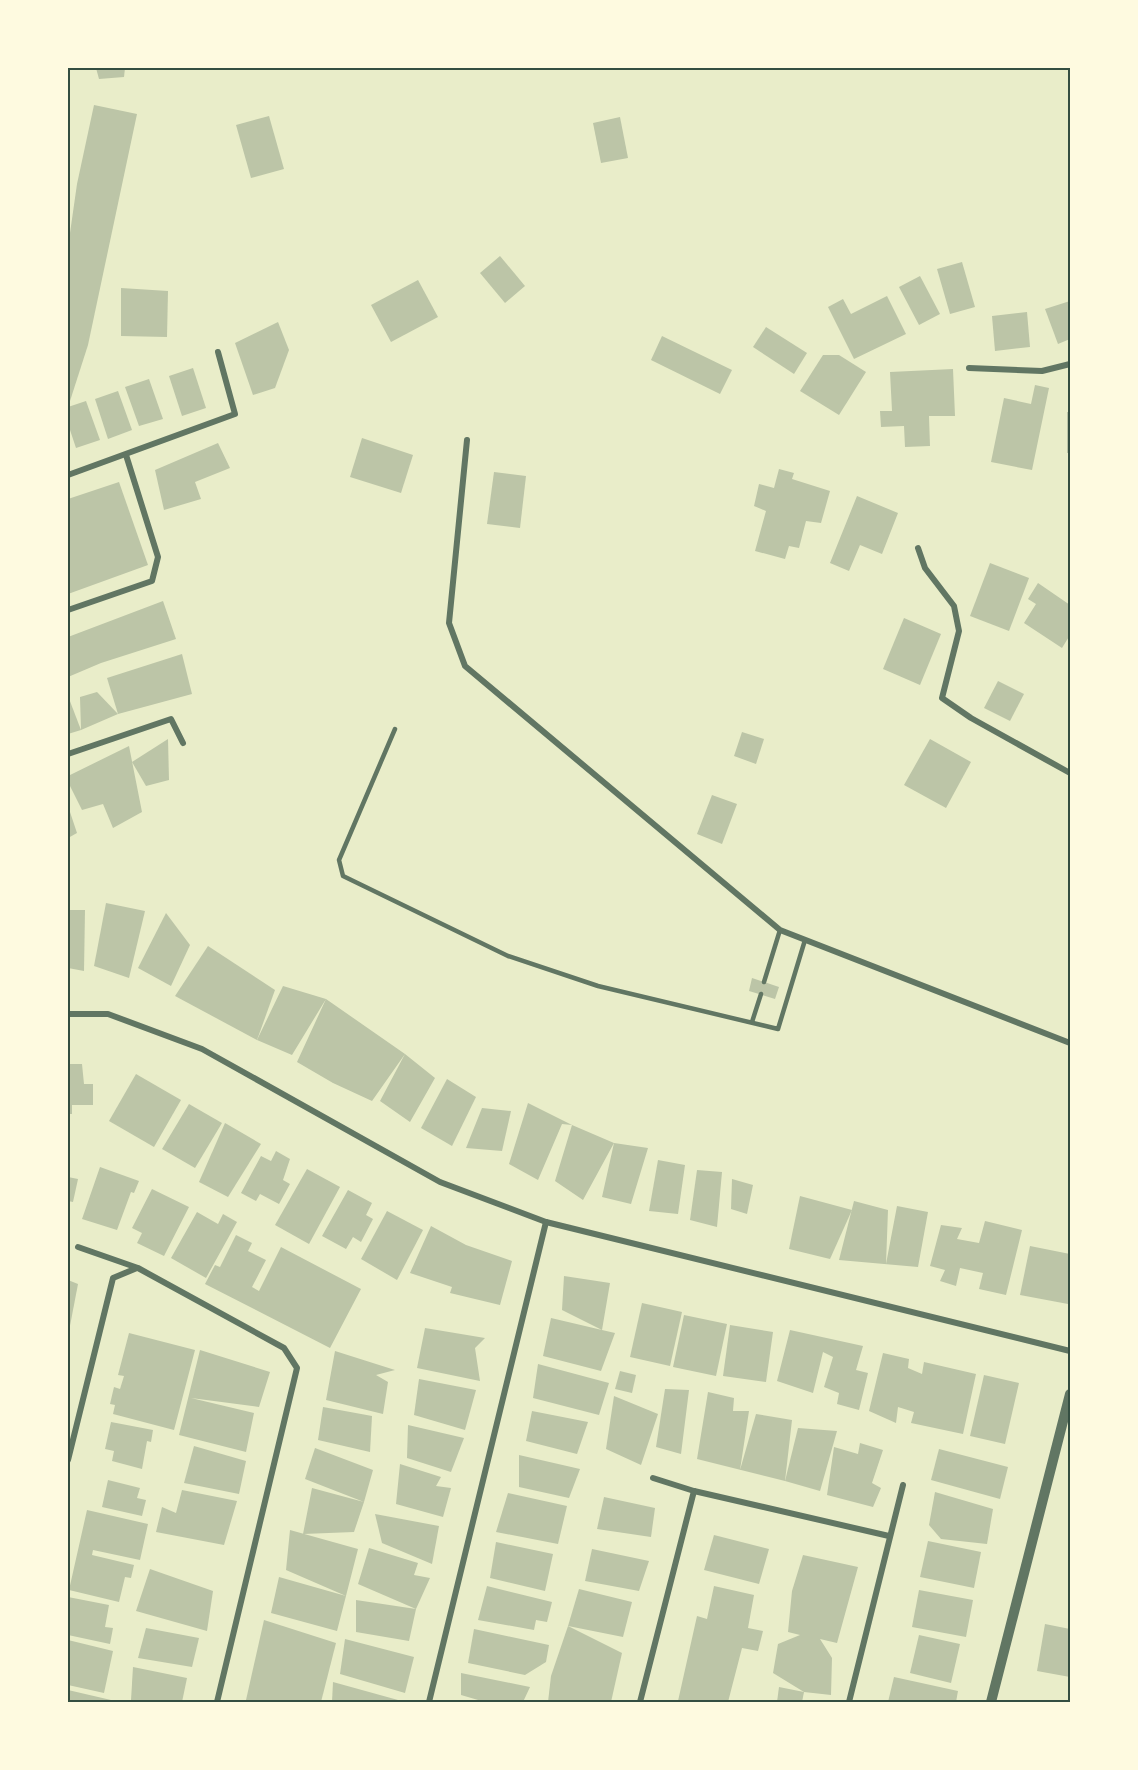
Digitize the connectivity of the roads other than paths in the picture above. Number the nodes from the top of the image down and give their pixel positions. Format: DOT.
graph roads {
  1 [pos="218,352"];
  2 [pos="1071,364"];
  3 [pos="969,368"];
  4 [pos="467,440"];
  5 [pos="126,455"];
  6 [pos="68,475"];
  7 [pos="918,548"];
  8 [pos="68,610"];
  9 [pos="395,729"];
  10 [pos="183,743"];
  11 [pos="68,754"];
  12 [pos="1071,773"];
  13 [pos="780,930"];
  14 [pos="805,940"];
  15 [pos="764,982"];
  16 [pos="761,994"];
  17 [pos="68,1014"];
  18 [pos="752,1022"];
  19 [pos="1071,1043"];
  20 [pos="546,1222"];
  21 [pos="78,1247"];
  22 [pos="138,1268"];
  23 [pos="1071,1351"];
  24 [pos="1071,1394"];
  25 [pos="68,1460"];
  26 [pos="653,1478"];
  27 [pos="903,1485"];
  28 [pos="694,1491"];
  29 [pos="889,1536"];
  30 [pos="217,1702"];
  31 [pos="429,1702"];
  32 [pos="640,1702"];
  33 [pos="849,1702"];
  34 [pos="991,1702"];
  1 -- 5 [label="street"];
  2 -- 3 [label="street"];
  4 -- 13 [label="street"];
  5 -- 6 [label="street"];
  5 -- 8 [label="street"];
  7 -- 12 [label="street"];
  9 -- 18 [label="lane"];
  10 -- 11 [label="street"];
  13 -- 14 [label="street"];
  13 -- 15 [label="lane"];
  14 -- 18 [label="lane"];
  14 -- 19 [label="street"];
  16 -- 18 [label="lane"];
  17 -- 20 [label="street"];
  20 -- 23 [label="street"];
  20 -- 31 [label="street"];
  21 -- 22 [label="street"];
  22 -- 25 [label="street"];
  22 -- 30 [label="street"];
  24 -- 34 [label="street"];
  26 -- 28 [label="street"];
  27 -- 29 [label="street"];
  28 -- 29 [label="street"];
  28 -- 32 [label="street"];
  29 -- 33 [label="street"];
}
